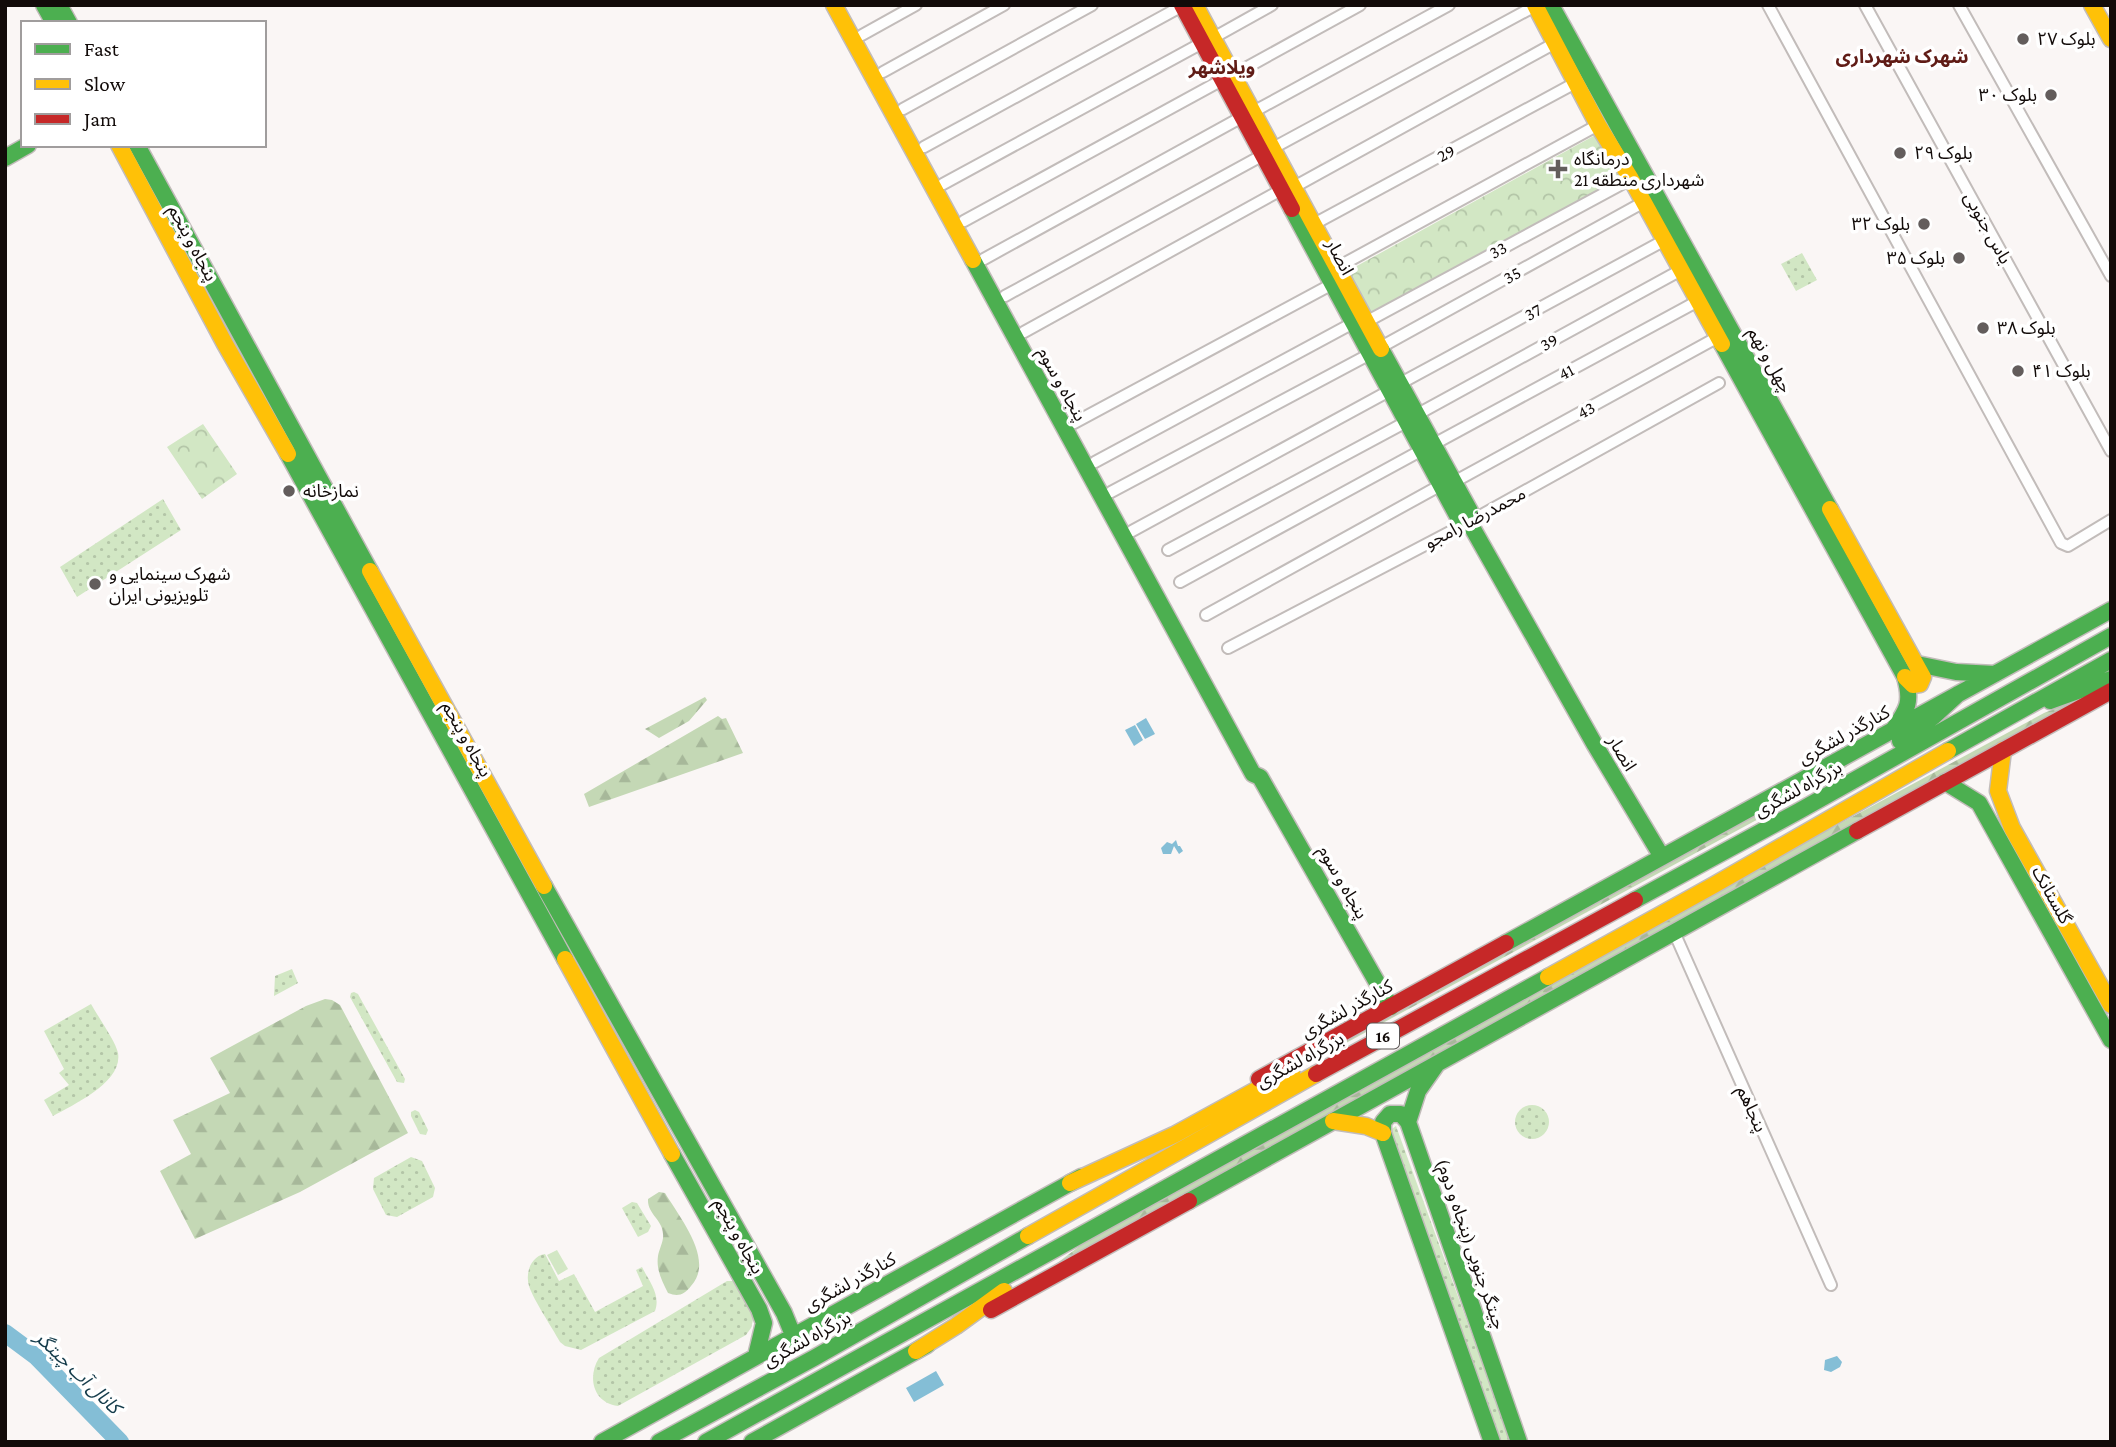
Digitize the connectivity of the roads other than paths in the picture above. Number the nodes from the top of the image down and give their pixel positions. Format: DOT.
graph roads {
  1 [pos="44,5"];
  2 [pos="60,5"];
  3 [pos="834,5"];
  4 [pos="846,5"];
  5 [pos="916,5"];
  6 [pos="1004,5"];
  7 [pos="1092,5"];
  8 [pos="1182,5"];
  9 [pos="1195,5"];
  10 [pos="1272,5"];
  11 [pos="1360,5"];
  12 [pos="1449,5"];
  13 [pos="1768,5"];
  14 [pos="1865,5"];
  15 [pos="1959,5"];
  16 [pos="2092,5"];
  17 [pos="1540,6"];
  18 [pos="53,21"];
  19 [pos="68,21"];
  20 [pos="862,34"];
  21 [pos="2111,39"];
  22 [pos="1208,40"];
  23 [pos="1555,43"];
  24 [pos="883,72"];
  25 [pos="1228,77"];
  26 [pos="1577,82"];
  27 [pos="903,109"];
  28 [pos="1248,114"];
  29 [pos="1598,125"];
  30 [pos="24,147"];
  31 [pos="120,147"];
  32 [pos="138,147"];
  33 [pos="924,147"];
  34 [pos="1268,152"];
  35 [pos="5,158"];
  36 [pos="1631,179"];
  37 [pos="943,184"];
  38 [pos="1288,188"];
  39 [pos="1644,202"];
  40 [pos="964,221"];
  41 [pos="1314,224"];
  42 [pos="1665,240"];
  43 [pos="984,259"];
  44 [pos="1681,270"];
  45 [pos="2111,275"];
  46 [pos="1337,277"];
  47 [pos="1005,296"];
  48 [pos="1698,301"];
  49 [pos="1359,322"];
  50 [pos="1024,332"];
  51 [pos="1718,337"];
  52 [pos="1375,350"];
  53 [pos="1719,383"];
  54 [pos="260,386"];
  55 [pos="1395,387"];
  56 [pos="1412,418"];
  57 [pos="1074,423"];
  58 [pos="1428,447"];
  59 [pos="2111,450"];
  60 [pos="1095,462"];
  61 [pos="1448,484"];
  62 [pos="1111,492"];
  63 [pos="2111,520"];
  64 [pos="1469,522"];
  65 [pos="1132,531"];
  66 [pos="1168,550"];
  67 [pos="1180,582"];
  68 [pos="2111,610"];
  69 [pos="1206,615"];
  70 [pos="2111,636"];
  71 [pos="1228,648"];
  72 [pos="2111,660"];
  73 [pos="1917,664"];
  74 [pos="1995,674"];
  75 [pos="1905,677"];
  76 [pos="2111,678"];
  77 [pos="2111,691"];
  78 [pos="1958,694"];
  79 [pos="2010,715"];
  80 [pos="1893,730"];
  81 [pos="2003,750"];
  82 [pos="1260,777"];
  83 [pos="1945,782"];
  84 [pos="1816,801"];
  85 [pos="1662,857"];
  86 [pos="533,884"];
  87 [pos="1674,932"];
  88 [pos="2111,1005"];
  89 [pos="1391,1007"];
  90 [pos="2111,1040"];
  91 [pos="1372,1043"];
  92 [pos="1437,1063"];
  93 [pos="1333,1121"];
  94 [pos="1408,1122"];
  95 [pos="1383,1133"];
  96 [pos="1070,1183"];
  97 [pos="1068,1242"];
  98 [pos="1831,1285"];
  99 [pos="781,1307"];
  100 [pos="761,1317"];
  101 [pos="793,1335"];
  102 [pos="916,1351"];
  103 [pos="757,1356"];
  104 [pos="602,1442"];
  105 [pos="659,1442"];
  106 [pos="706,1442"];
  107 [pos="752,1442"];
  108 [pos="1492,1442"];
  109 [pos="1519,1442"];
  1 -- 18 [label="main road"];
  2 -- 19 [label="main road"];
  3 -- 82 [label="main road, پنجاه و سوم"];
  4 -- 20 [label="main road, پنجاه و سوم"];
  5 -- 20 [label="street"];
  6 -- 24 [label="street"];
  7 -- 27 [label="street"];
  8 -- 22 [label="main road, انصار"];
  8 -- 33 [label="street"];
  9 -- 22 [label="main road, انصار"];
  10 -- 22 [label="street"];
  11 -- 25 [label="street"];
  12 -- 28 [label="street"];
  13 -- 63 [label="street"];
  14 -- 59 [label="street, یاس جنوبی"];
  15 -- 45 [label="street"];
  16 -- 21 [label="main road"];
  17 -- 23 [label="main road, چهل و نهم"];
  17 -- 34 [label="street"];
  17 -- 73 [label="main road, چهل و نهم"];
  20 -- 24 [label="main road, پنجاه و سوم"];
  22 -- 25 [label="main road, انصار"];
  22 -- 37 [label="street"];
  23 -- 26 [label="main road, چهل و نهم"];
  23 -- 38 [label="street"];
  24 -- 27 [label="main road, پنجاه و سوم"];
  25 -- 28 [label="main road, انصار"];
  25 -- 40 [label="street"];
  26 -- 29 [label="main road, چهل و نهم"];
  26 -- 41 [label="street, 29"];
  27 -- 33 [label="main road, پنجاه و سوم"];
  28 -- 34 [label="main road, انصار"];
  28 -- 43 [label="street"];
  29 -- 36 [label="main road, چهل و نهم"];
  29 -- 46 [label="street"];
  30 -- 35 [label="main road"];
  31 -- 54 [label="main road, پنجاه و پنجم"];
  32 -- 54 [label="main road, پنجاه و پنجم"];
  33 -- 37 [label="main road, پنجاه و سوم"];
  34 -- 38 [label="main road, انصار"];
  34 -- 47 [label="street"];
  36 -- 39 [label="main road, چهل و نهم"];
  36 -- 49 [label="street, 33"];
  37 -- 40 [label="main road, پنجاه و سوم"];
  38 -- 41 [label="main road, انصار"];
  38 -- 46 [label="main road, انصار"];
  38 -- 50 [label="street"];
  39 -- 42 [label="main road, چهل و نهم"];
  39 -- 52 [label="street, 35"];
  40 -- 43 [label="main road, پنجاه و سوم"];
  41 -- 46 [label="main road, انصار"];
  42 -- 44 [label="main road, چهل و نهم"];
  42 -- 55 [label="street, 37"];
  43 -- 47 [label="main road, پنجاه و سوم"];
  44 -- 48 [label="main road, چهل و نهم"];
  44 -- 56 [label="street, 39"];
  46 -- 49 [label="main road, انصار"];
  46 -- 57 [label="street"];
  47 -- 50 [label="main road, پنجاه و سوم"];
  48 -- 51 [label="main road, چهل و نهم"];
  48 -- 58 [label="street, 41"];
  49 -- 52 [label="main road, انصار"];
  49 -- 60 [label="street, 33"];
  50 -- 57 [label="main road, پنجاه و سوم"];
  51 -- 61 [label="street, 43"];
  51 -- 75 [label="main road, چهل و نهم"];
  52 -- 55 [label="main road, انصار"];
  52 -- 62 [label="street, 35"];
  53 -- 64 [label="street, محمدرضا رامجو"];
  54 -- 86 [label="main road, پنجاه و پنجم"];
  55 -- 56 [label="main road, انصار"];
  55 -- 65 [label="street, 37"];
  56 -- 58 [label="main road, انصار"];
  56 -- 66 [label="street, 39"];
  57 -- 60 [label="main road, پنجاه و سوم"];
  58 -- 61 [label="main road, انصار"];
  58 -- 67 [label="street, 41"];
  60 -- 62 [label="main road, پنجاه و سوم"];
  61 -- 64 [label="main road, انصار"];
  61 -- 69 [label="street, 43"];
  62 -- 65 [label="main road, پنجاه و سوم"];
  64 -- 71 [label="street, محمدرضا رامجو"];
  64 -- 85 [label="main road, انصار"];
  65 -- 82 [label="main road, پنجاه و سوم"];
  68 -- 74 [label="main road, کنارگذر لشگری"];
  70 -- 84 [label="main road, بزرگراه لشگری / 16"];
  72 -- 79 [label="main road, 16"];
  73 -- 74 [label="main road"];
  73 -- 75 [label="main road"];
  74 -- 78 [label="main road, کنارگذر لشگری"];
  75 -- 80 [label="main road, چهل و نهم"];
  76 -- 79 [label="main road"];
  77 -- 81 [label="main road"];
  78 -- 80 [label="main road, کنارگذر لشگری"];
  78 -- 84 [label="main road"];
  79 -- 97 [label="main road, 16"];
  80 -- 85 [label="main road, کنارگذر لشگری"];
  81 -- 83 [label="main road"];
  81 -- 88 [label="main road, گلستانک"];
  82 -- 89 [label="main road, پنجاه و سوم"];
  83 -- 87 [label="main road"];
  83 -- 90 [label="main road, گلستانک"];
  84 -- 91 [label="main road, بزرگراه لشگری / 16"];
  85 -- 89 [label="main road, کنارگذر لشگری"];
  86 -- 99 [label="main road, پنجاه و پنجم"];
  86 -- 100 [label="main road, پنجاه و پنجم"];
  87 -- 92 [label="main road"];
  87 -- 98 [label="street, پنجاهم"];
  89 -- 96 [label="main road, کنارگذر لشگری"];
  91 -- 96 [label="main road"];
  91 -- 105 [label="main road, بزرگراه لشگری / 16"];
  92 -- 93 [label="main road"];
  92 -- 94 [label="main road"];
  93 -- 95 [label="main road"];
  93 -- 102 [label="main road"];
  94 -- 95 [label="main road"];
  94 -- 109 [label="main road, چیتگر جنوبی (پنجاه و دوم)"];
  95 -- 108 [label="main road"];
  96 -- 101 [label="main road, کنارگذر لشگری"];
  97 -- 102 [label="main road"];
  97 -- 106 [label="main road, 16"];
  99 -- 100 [label="main road"];
  99 -- 101 [label="main road, پنجاه و پنجم"];
  100 -- 103 [label="main road"];
  101 -- 103 [label="main road, کنارگذر لشگری"];
  102 -- 107 [label="main road"];
  103 -- 104 [label="main road, کنارگذر لشگری"];
}
